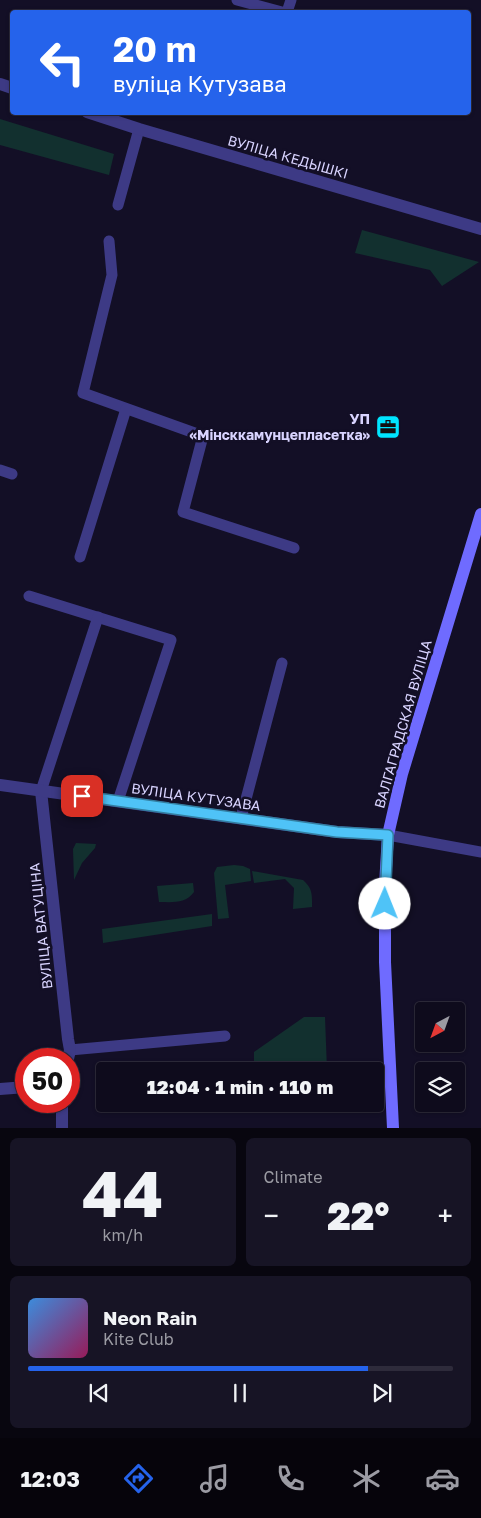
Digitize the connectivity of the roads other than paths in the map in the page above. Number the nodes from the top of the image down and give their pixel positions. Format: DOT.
graph roads {
  1 [pos="237,0"];
  2 [pos="274,10"];
  3 [pos="96,115"];
  4 [pos="139,129"];
  5 [pos="118,206"];
  6 [pos="481,228"];
  7 [pos="109,241"];
  8 [pos="126,409"];
  9 [pos="0,470"];
  10 [pos="12,474"];
  11 [pos="481,514"];
  12 [pos="294,548"];
  13 [pos="80,557"];
  14 [pos="30,596"];
  15 [pos="98,617"];
  16 [pos="282,663"];
  17 [pos="0,785"];
  18 [pos="41,791"];
  19 [pos="118,802"];
  20 [pos="241,818"];
  21 [pos="388,835"];
  22 [pos="481,852"];
  23 [pos="225,1036"];
  24 [pos="68,1048"];
  25 [pos="80,1054"];
  26 [pos="15,1088"];
  27 [pos="0,1089"];
  28 [pos="62,1113"];
  29 [pos="62,1128"];
  30 [pos="393,1128"];
  1 -- 2 [label="lane"];
  3 -- 4 [label="street, ВУЛІЦА КЕДЫШКІ"];
  4 -- 5 [label="lane"];
  4 -- 6 [label="street, ВУЛІЦА КЕДЫШКІ"];
  7 -- 8 [label="lane"];
  8 -- 12 [label="lane"];
  8 -- 13 [label="lane"];
  9 -- 10 [label="lane"];
  11 -- 21 [label="main road, ВАЛГАГРАДСКАЯ ВУЛІЦА"];
  14 -- 15 [label="lane"];
  15 -- 18 [label="lane"];
  15 -- 19 [label="lane"];
  16 -- 20 [label="lane"];
  17 -- 18 [label="street, ВУЛІЦА КУТУЗАВА"];
  18 -- 19 [label="street, ВУЛІЦА КУТУЗАВА"];
  18 -- 24 [label="street, ВУЛІЦА ВАТУЦІНА"];
  19 -- 20 [label="street, ВУЛІЦА КУТУЗАВА"];
  20 -- 21 [label="street, ВУЛІЦА КУТУЗАВА"];
  21 -- 22 [label="lane"];
  21 -- 30 [label="main road, ВАЛГАГРАДСКАЯ ВУЛІЦА"];
  23 -- 25 [label="lane"];
  26 -- 27 [label="street"];
  28 -- 29 [label="street"];
}
